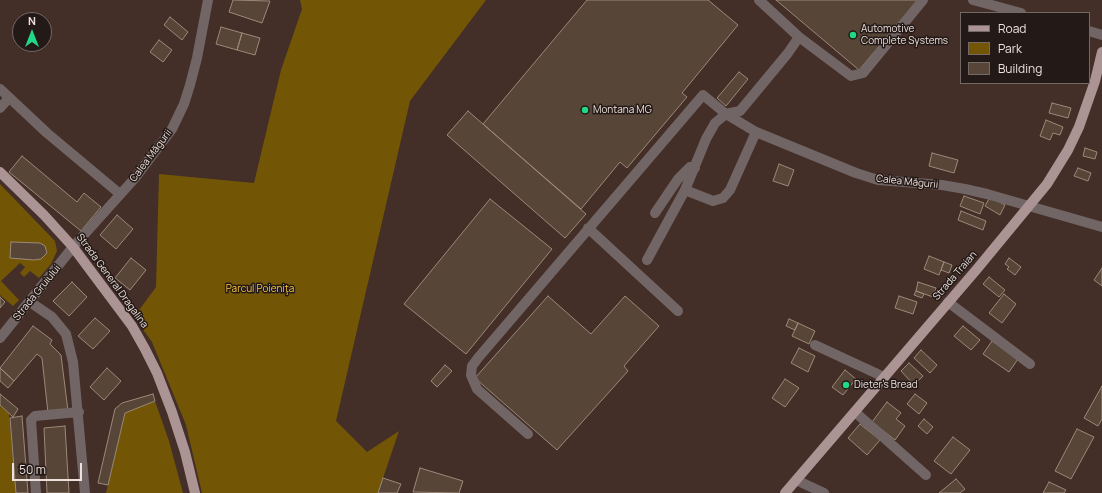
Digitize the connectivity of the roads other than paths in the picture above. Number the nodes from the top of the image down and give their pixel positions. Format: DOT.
graph roads {
  1 [pos="208,0"];
  2 [pos="759,0"];
  3 [pos="923,0"];
  4 [pos="973,0"];
  5 [pos="1017,12"];
  6 [pos="1090,31"];
  7 [pos="1102,35"];
  8 [pos="799,37"];
  9 [pos="1102,52"];
  10 [pos="0,89"];
  11 [pos="9,98"];
  12 [pos="0,108"];
  13 [pos="726,114"];
  14 [pos="756,132"];
  15 [pos="695,168"];
  16 [pos="0,172"];
  17 [pos="685,190"];
  18 [pos="120,194"];
  19 [pos="1030,207"];
  20 [pos="655,213"];
  21 [pos="1102,227"];
  22 [pos="588,228"];
  23 [pos="73,247"];
  24 [pos="647,260"];
  25 [pos="30,302"];
  26 [pos="948,302"];
  27 [pos="678,311"];
  28 [pos="0,338"];
  29 [pos="816,345"];
  30 [pos="1030,364"];
  31 [pos="884,377"];
  32 [pos="79,412"];
  33 [pos="854,412"];
  34 [pos="528,434"];
  35 [pos="926,475"];
  36 [pos="796,480"];
  37 [pos="36,493"];
  38 [pos="85,493"];
  39 [pos="195,493"];
  40 [pos="785,493"];
  41 [pos="824,493"];
  1 -- 18 [label="street, Calea Măgurii"];
  2 -- 8 [label="street"];
  3 -- 8 [label="street"];
  4 -- 5 [label="street"];
  6 -- 7 [label="street"];
  8 -- 13 [label="street"];
  9 -- 19 [label="main road, Strada Traian"];
  10 -- 11 [label="street"];
  11 -- 12 [label="street"];
  11 -- 18 [label="street"];
  13 -- 14 [label="street, Calea Măgurii"];
  13 -- 15 [label="street"];
  13 -- 22 [label="street, Calea Măgurii"];
  14 -- 17 [label="street"];
  14 -- 19 [label="street, Calea Măgurii"];
  15 -- 17 [label="street"];
  15 -- 20 [label="street"];
  16 -- 23 [label="main road, Strada General Dragalina"];
  17 -- 24 [label="street"];
  18 -- 23 [label="street, Calea Măgurii"];
  19 -- 21 [label="street, Calea Măgurii"];
  19 -- 26 [label="main road, Strada Traian"];
  22 -- 27 [label="street"];
  22 -- 34 [label="street"];
  23 -- 25 [label="street, Strada Gruiului"];
  23 -- 39 [label="main road, Strada General Dragalina"];
  25 -- 28 [label="street, Strada Gruiului"];
  25 -- 32 [label="street"];
  26 -- 30 [label="street"];
  26 -- 31 [label="main road, Strada Traian"];
  29 -- 31 [label="street"];
  31 -- 33 [label="main road, Strada Traian"];
  32 -- 37 [label="street"];
  32 -- 38 [label="street"];
  33 -- 35 [label="street"];
  33 -- 36 [label="main road, Strada Traian"];
  36 -- 40 [label="main road, Strada Traian"];
  36 -- 41 [label="street"];
}
